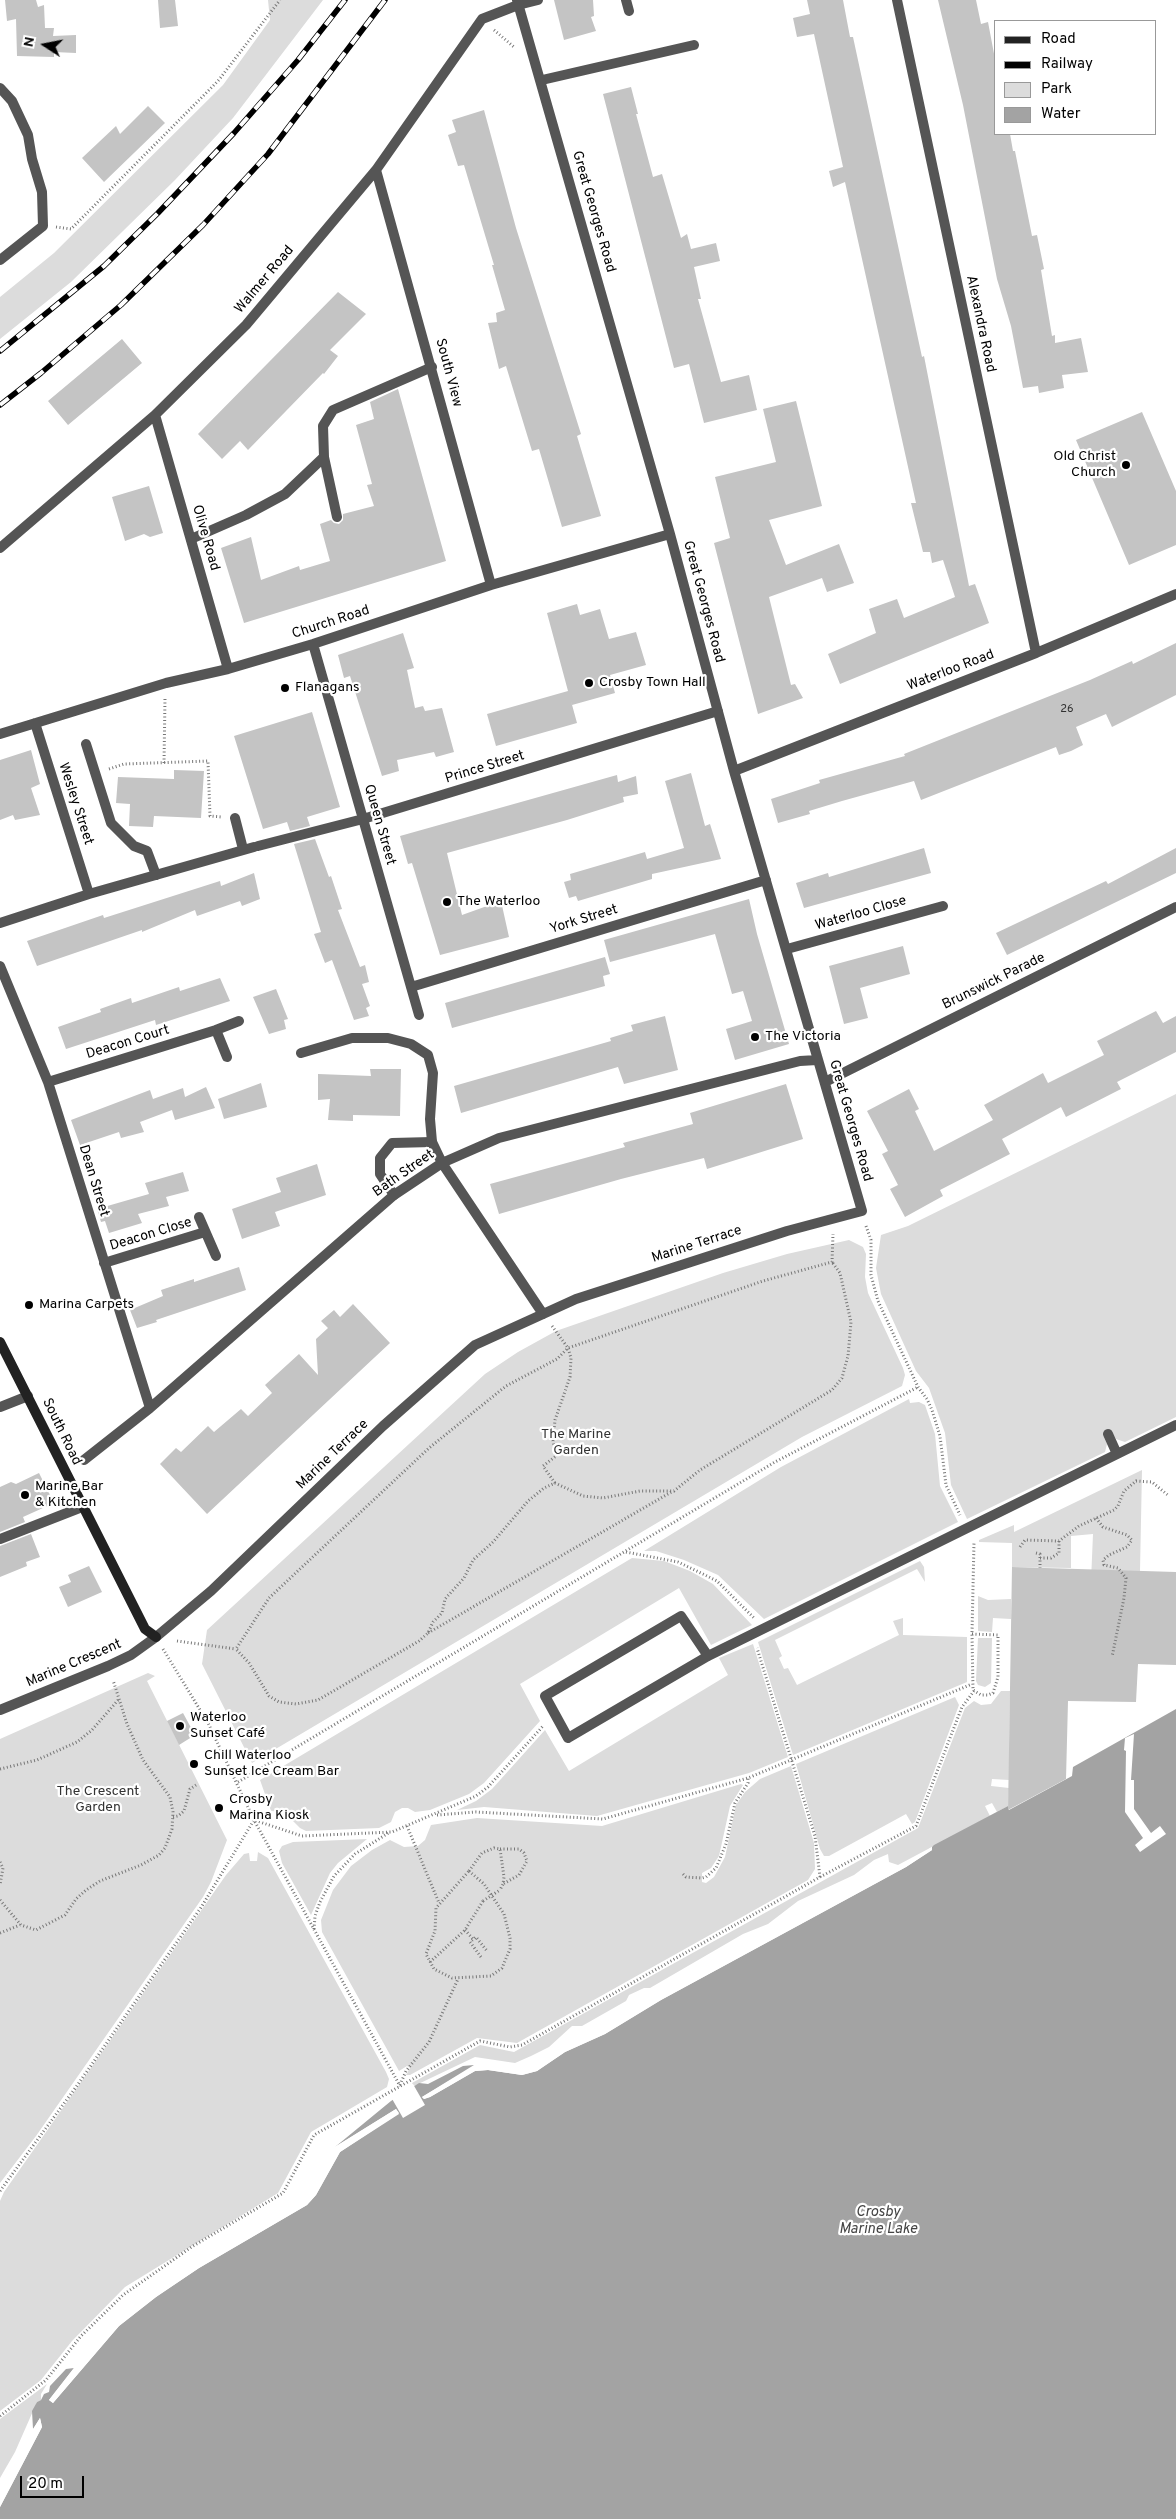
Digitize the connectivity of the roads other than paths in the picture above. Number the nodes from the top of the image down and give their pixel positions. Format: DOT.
graph roads {
  1 [pos="538,0"];
  2 [pos="626,0"];
  3 [pos="898,0"];
  4 [pos="518,3"];
  5 [pos="629,11"];
  6 [pos="694,45"];
  7 [pos="542,80"];
  8 [pos="0,88"];
  9 [pos="376,170"];
  10 [pos="0,260"];
  11 [pos="432,367"];
  12 [pos="155,415"];
  13 [pos="324,457"];
  14 [pos="337,517"];
  15 [pos="670,534"];
  16 [pos="191,539"];
  17 [pos="0,548"];
  18 [pos="491,585"];
  19 [pos="1176,594"];
  20 [pos="313,644"];
  21 [pos="1036,653"];
  22 [pos="228,669"];
  23 [pos="718,711"];
  24 [pos="35,723"];
  25 [pos="0,734"];
  26 [pos="86,744"];
  27 [pos="734,771"];
  28 [pos="235,818"];
  29 [pos="363,819"];
  30 [pos="243,850"];
  31 [pos="156,874"];
  32 [pos="766,880"];
  33 [pos="89,894"];
  34 [pos="943,906"];
  35 [pos="1176,907"];
  36 [pos="0,923"];
  37 [pos="787,949"];
  38 [pos="0,966"];
  39 [pos="411,987"];
  40 [pos="419,1015"];
  41 [pos="239,1021"];
  42 [pos="216,1030"];
  43 [pos="301,1053"];
  44 [pos="227,1058"];
  45 [pos="817,1060"];
  46 [pos="48,1082"];
  47 [pos="825,1082"];
  48 [pos="432,1142"];
  49 [pos="442,1164"];
  50 [pos="394,1195"];
  51 [pos="862,1211"];
  52 [pos="199,1218"];
  53 [pos="205,1232"];
  54 [pos="216,1256"];
  55 [pos="104,1263"];
  56 [pos="543,1314"];
  57 [pos="0,1342"];
  58 [pos="28,1396"];
  59 [pos="0,1407"];
  60 [pos="150,1408"];
  61 [pos="1176,1425"];
  62 [pos="1108,1434"];
  63 [pos="1117,1454"];
  64 [pos="84,1460"];
  65 [pos="82,1507"];
  66 [pos="0,1539"];
  67 [pos="156,1637"];
  68 [pos="708,1656"];
  69 [pos="0,1710"];
  1 -- 4 [label="street, Walmer Road"];
  2 -- 5 [label="street"];
  3 -- 21 [label="street, Alexandra Road"];
  4 -- 7 [label="street, Great Georges Road"];
  4 -- 9 [label="street, Walmer Road"];
  6 -- 7 [label="street"];
  7 -- 15 [label="street, Great Georges Road"];
  8 -- 10 [label="street"];
  9 -- 11 [label="street, South View"];
  9 -- 12 [label="street, Walmer Road"];
  11 -- 13 [label="street"];
  11 -- 18 [label="street, South View"];
  12 -- 16 [label="street, Olive Road"];
  12 -- 17 [label="street, Walmer Road"];
  13 -- 14 [label="street"];
  13 -- 16 [label="street"];
  15 -- 18 [label="street, Church Road"];
  15 -- 23 [label="street, Great Georges Road"];
  16 -- 22 [label="street, Olive Road"];
  18 -- 20 [label="street, Church Road"];
  19 -- 21 [label="street, Waterloo Road"];
  20 -- 22 [label="street, Church Road"];
  20 -- 29 [label="street, Queen Street"];
  21 -- 27 [label="street, Waterloo Road"];
  22 -- 24 [label="street, Church Road"];
  23 -- 27 [label="street, Great Georges Road"];
  23 -- 29 [label="street, Prince Street"];
  24 -- 25 [label="street, Church Road"];
  24 -- 33 [label="street, Wesley Street"];
  26 -- 31 [label="street"];
  27 -- 32 [label="street, Great Georges Road"];
  28 -- 30 [label="street"];
  29 -- 30 [label="street, Prince Street"];
  29 -- 39 [label="street, Queen Street"];
  30 -- 31 [label="street"];
  31 -- 33 [label="street"];
  32 -- 37 [label="street, Great Georges Road"];
  32 -- 39 [label="street, York Street"];
  33 -- 36 [label="street"];
  34 -- 37 [label="street, Waterloo Close"];
  35 -- 47 [label="street, Brunswick Parade"];
  37 -- 45 [label="street, Great Georges Road"];
  38 -- 46 [label="street, Dean Street"];
  39 -- 40 [label="street, Queen Street"];
  41 -- 42 [label="street, Deacon Court"];
  42 -- 44 [label="street"];
  42 -- 46 [label="street, Deacon Court"];
  43 -- 48 [label="street"];
  45 -- 47 [label="street, Great Georges Road"];
  45 -- 49 [label="street, Bath Street"];
  46 -- 55 [label="street, Dean Street"];
  47 -- 51 [label="street, Great Georges Road"];
  48 -- 49 [label="street"];
  48 -- 50 [label="street"];
  49 -- 50 [label="street, Bath Street"];
  49 -- 56 [label="street"];
  50 -- 60 [label="street, Bath Street"];
  51 -- 56 [label="street, Marine Terrace"];
  52 -- 53 [label="street, Deacon Close"];
  53 -- 54 [label="street, Deacon Close"];
  53 -- 55 [label="street, Deacon Close"];
  55 -- 60 [label="street, Dean Street"];
  56 -- 67 [label="street, Marine Terrace"];
  57 -- 58 [label="street, South Road"];
  58 -- 59 [label="street"];
  58 -- 65 [label="street, South Road"];
  60 -- 64 [label="street, Bath Street"];
  61 -- 63 [label="street"];
  62 -- 63 [label="street"];
  63 -- 68 [label="street"];
  65 -- 66 [label="street"];
  65 -- 67 [label="street, South Road"];
  67 -- 69 [label="street, Marine Crescent"];
  68 -- 68 [label="street"];
}
